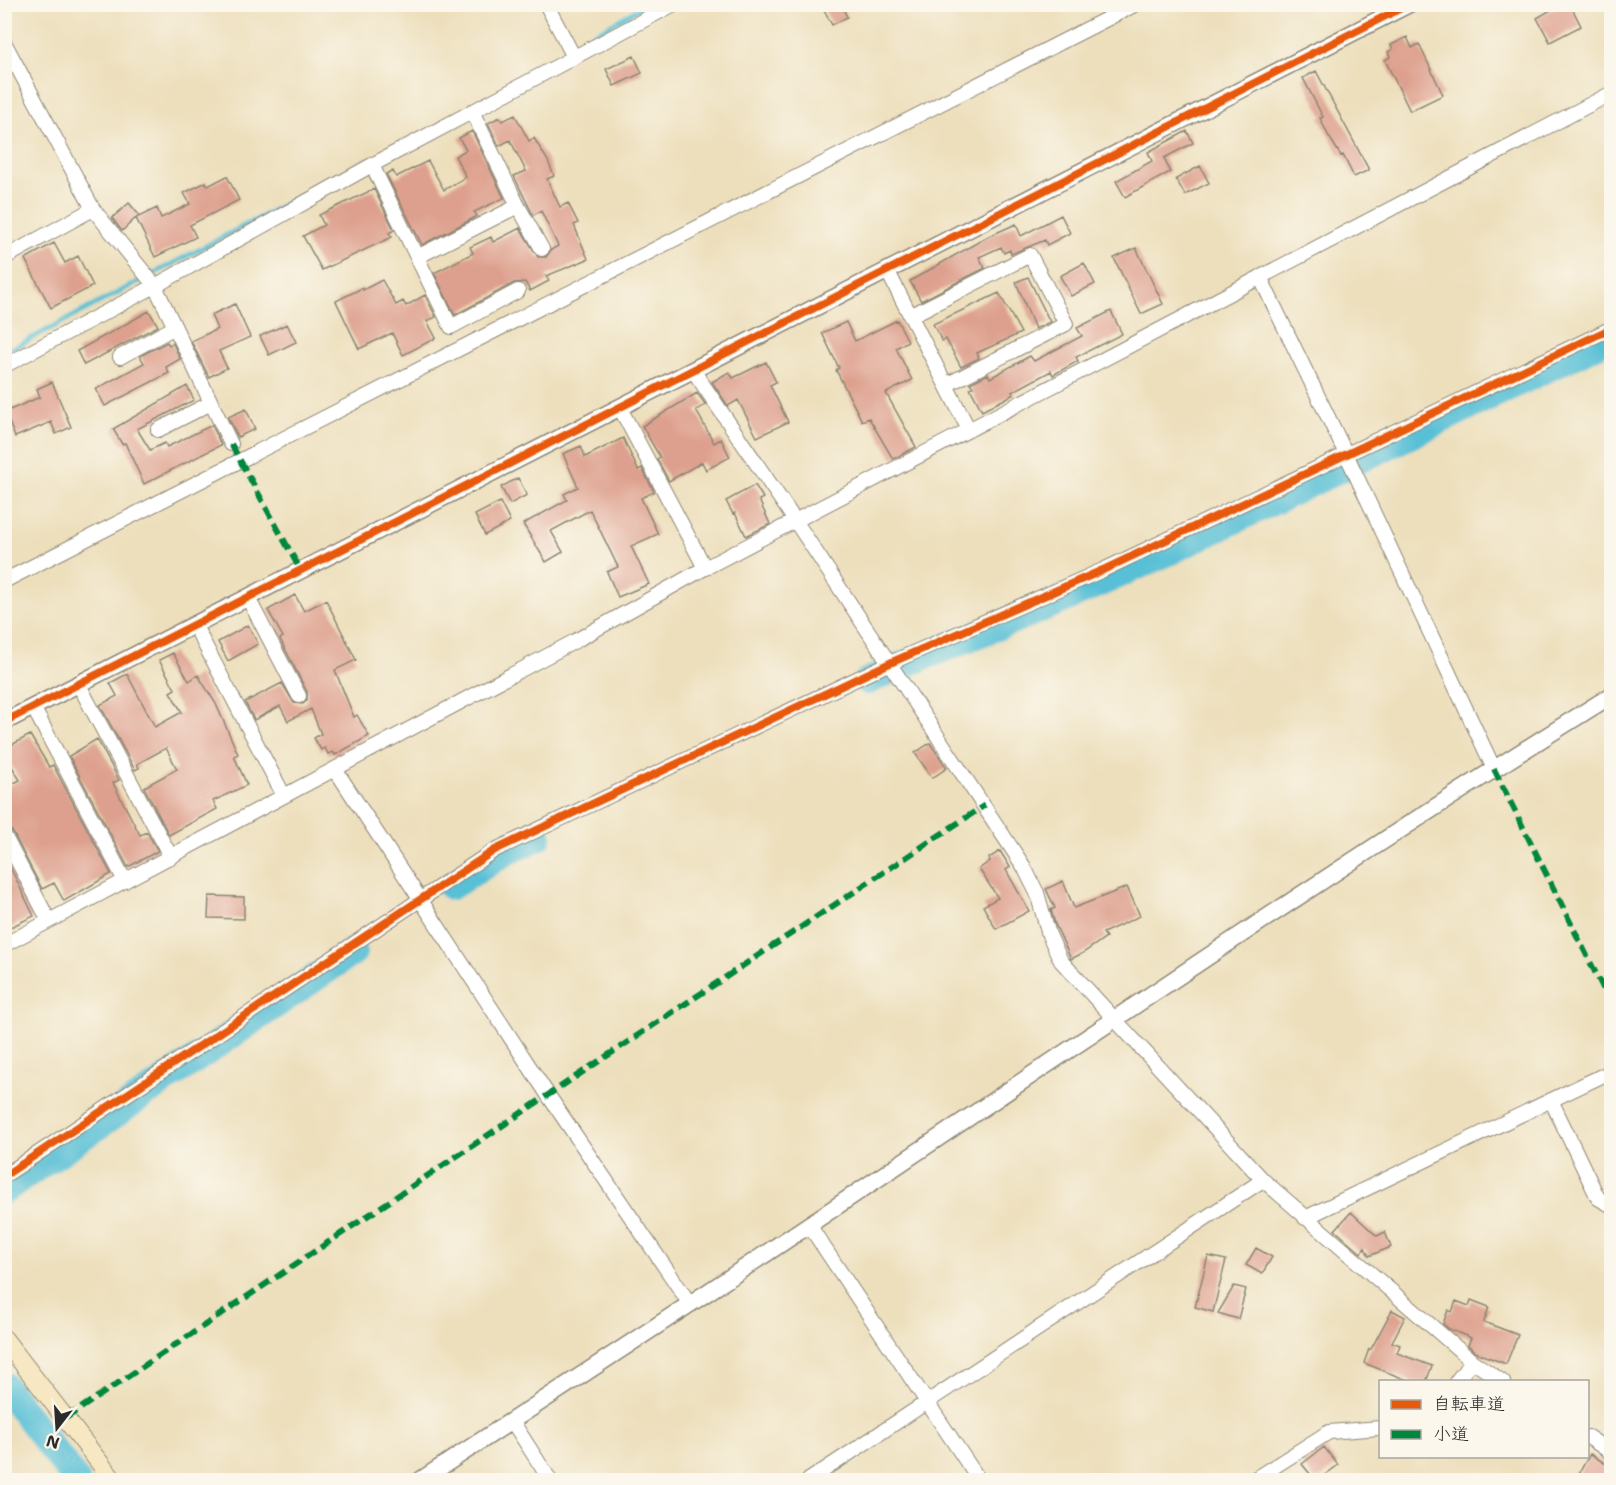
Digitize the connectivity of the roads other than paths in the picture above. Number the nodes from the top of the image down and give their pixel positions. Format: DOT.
graph roads {
  1 [pos="546,4"];
  2 [pos="674,4"];
  3 [pos="1136,4"];
  4 [pos="1409,4"];
  5 [pos="4,42"];
  6 [pos="574,57"];
  7 [pos="1611,93"];
  8 [pos="472,111"];
  9 [pos="372,165"];
  10 [pos="518,206"];
  11 [pos="93,209"];
  12 [pos="542,249"];
  13 [pos="417,257"];
  14 [pos="4,258"];
  15 [pos="888,272"];
  16 [pos="1260,277"];
  17 [pos="155,285"];
  18 [pos="518,291"];
  19 [pos="910,316"];
  20 [pos="175,327"];
  21 [pos="1611,328"];
  22 [pos="120,357"];
  23 [pos="4,366"];
  24 [pos="693,370"];
  25 [pos="946,385"];
  26 [pos="211,403"];
  27 [pos="620,408"];
  28 [pos="158,430"];
  29 [pos="969,430"];
  30 [pos="231,444"];
  31 [pos="1347,456"];
  32 [pos="796,522"];
  33 [pos="705,568"];
  34 [pos="4,581"];
  35 [pos="248,598"];
  36 [pos="195,626"];
  37 [pos="890,663"];
  38 [pos="79,685"];
  39 [pos="1611,695"];
  40 [pos="299,696"];
  41 [pos="33,707"];
  42 [pos="4,722"];
  43 [pos="335,769"];
  44 [pos="1494,769"];
  45 [pos="284,796"];
  46 [pos="4,836"];
  47 [pos="171,857"];
  48 [pos="124,881"];
  49 [pos="421,898"];
  50 [pos="49,921"];
  51 [pos="4,945"];
  52 [pos="1114,1019"];
  53 [pos="1611,1071"];
  54 [pos="1551,1100"];
  55 [pos="4,1176"];
  56 [pos="1263,1180"];
  57 [pos="1611,1206"];
  58 [pos="1305,1218"];
  59 [pos="808,1225"];
  60 [pos="690,1304"];
  61 [pos="4,1339"];
  62 [pos="1472,1361"];
  63 [pos="1458,1380"];
  64 [pos="1500,1380"];
  65 [pos="927,1402"];
  66 [pos="512,1421"];
  67 [pos="1379,1428"];
  68 [pos="1589,1438"];
  69 [pos="1611,1453"];
  70 [pos="113,1480"];
  71 [pos="421,1480"];
  72 [pos="550,1480"];
  73 [pos="809,1480"];
  74 [pos="979,1480"];
  75 [pos="1253,1480"];
  1 -- 6 [label="street"];
  2 -- 6 [label="street"];
  3 -- 34 [label="street"];
  4 -- 15 [label="street"];
  5 -- 11 [label="street"];
  6 -- 8 [label="street"];
  7 -- 16 [label="street"];
  8 -- 9 [label="street"];
  8 -- 10 [label="street"];
  9 -- 13 [label="street"];
  9 -- 17 [label="street"];
  10 -- 12 [label="street"];
  10 -- 13 [label="street"];
  11 -- 14 [label="street"];
  11 -- 17 [label="street"];
  13 -- 18 [label="street"];
  15 -- 19 [label="street"];
  15 -- 24 [label="street"];
  16 -- 29 [label="street"];
  16 -- 31 [label="street"];
  17 -- 20 [label="street"];
  17 -- 23 [label="street"];
  19 -- 25 [label="street"];
  19 -- 25 [label="street"];
  20 -- 22 [label="street"];
  20 -- 26 [label="street"];
  21 -- 31 [label="street"];
  24 -- 27 [label="street"];
  24 -- 32 [label="street"];
  25 -- 29 [label="street"];
  26 -- 28 [label="street"];
  26 -- 30 [label="street"];
  27 -- 33 [label="street"];
  27 -- 35 [label="street"];
  29 -- 32 [label="street"];
  31 -- 37 [label="street"];
  31 -- 44 [label="street"];
  32 -- 33 [label="street"];
  32 -- 37 [label="street"];
  33 -- 43 [label="street"];
  35 -- 36 [label="street"];
  35 -- 40 [label="street"];
  36 -- 38 [label="street"];
  36 -- 45 [label="street"];
  37 -- 49 [label="street"];
  37 -- 52 [label="street"];
  38 -- 41 [label="street"];
  38 -- 47 [label="street"];
  39 -- 44 [label="street"];
  41 -- 42 [label="street"];
  41 -- 48 [label="street"];
  43 -- 45 [label="street"];
  43 -- 49 [label="street"];
  44 -- 52 [label="street"];
  45 -- 47 [label="street"];
  46 -- 50 [label="street"];
  47 -- 48 [label="street"];
  48 -- 50 [label="street"];
  49 -- 55 [label="street"];
  49 -- 60 [label="street"];
  50 -- 51 [label="street"];
  52 -- 56 [label="street"];
  52 -- 59 [label="street"];
  53 -- 54 [label="street"];
  54 -- 57 [label="street"];
  54 -- 58 [label="street"];
  56 -- 58 [label="street"];
  56 -- 65 [label="street"];
  58 -- 62 [label="street"];
  59 -- 60 [label="street"];
  59 -- 65 [label="street"];
  60 -- 66 [label="street"];
  61 -- 70 [label="main road"];
  62 -- 63 [label="street"];
  62 -- 64 [label="street"];
  65 -- 73 [label="street"];
  65 -- 74 [label="street"];
  66 -- 71 [label="street"];
  66 -- 72 [label="street"];
  67 -- 75 [label="street"];
  68 -- 69 [label="street"];
}
